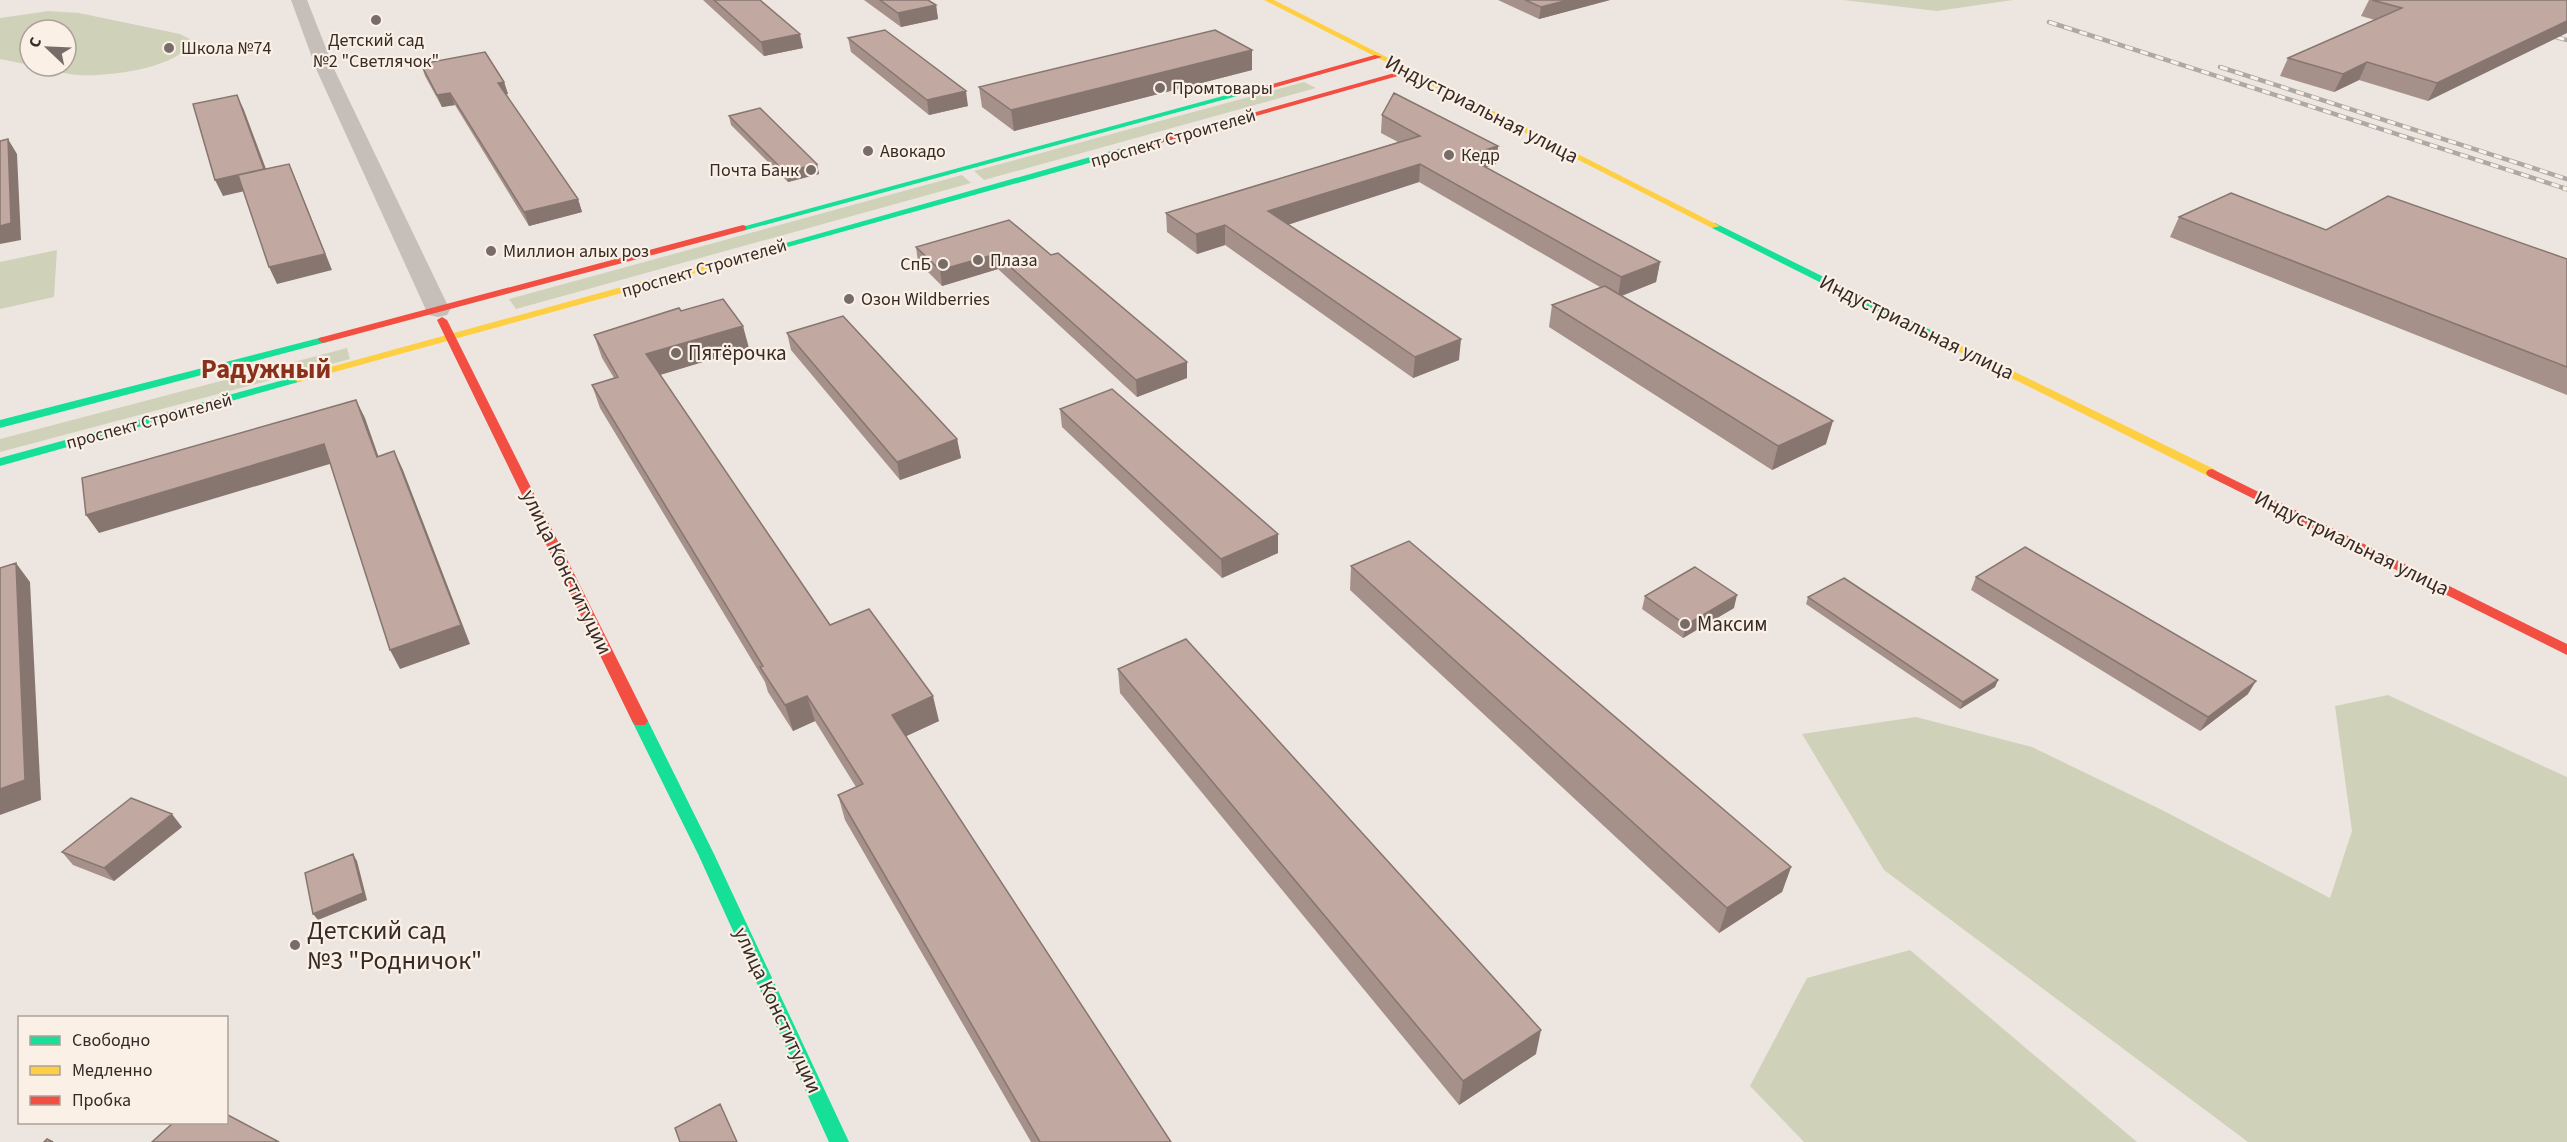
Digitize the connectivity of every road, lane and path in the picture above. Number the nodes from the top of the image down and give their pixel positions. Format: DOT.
graph roads {
  1 [pos="299,0"];
  2 [pos="1268,0"];
  3 [pos="1378,57"];
  4 [pos="1408,72"];
  5 [pos="438,310"];
  6 [pos="452,339"];
  7 [pos="0,424"];
  8 [pos="0,462"];
  9 [pos="2567,650"];
  10 [pos="839,1142"];
  1 -- 5 [label="street, улица Конституции"];
  2 -- 3 [label="street, Индустриальная улица"];
  3 -- 4 [label="street, Индустриальная улица"];
  3 -- 5 [label="street, проспект Строителей"];
  4 -- 6 [label="street, проспект Строителей"];
  4 -- 9 [label="street, Индустриальная улица"];
  5 -- 6 [label="street, улица Конституции"];
  5 -- 7 [label="street, проспект Строителей"];
  6 -- 8 [label="street, проспект Строителей"];
  6 -- 10 [label="street, улица Конституции"];
}
